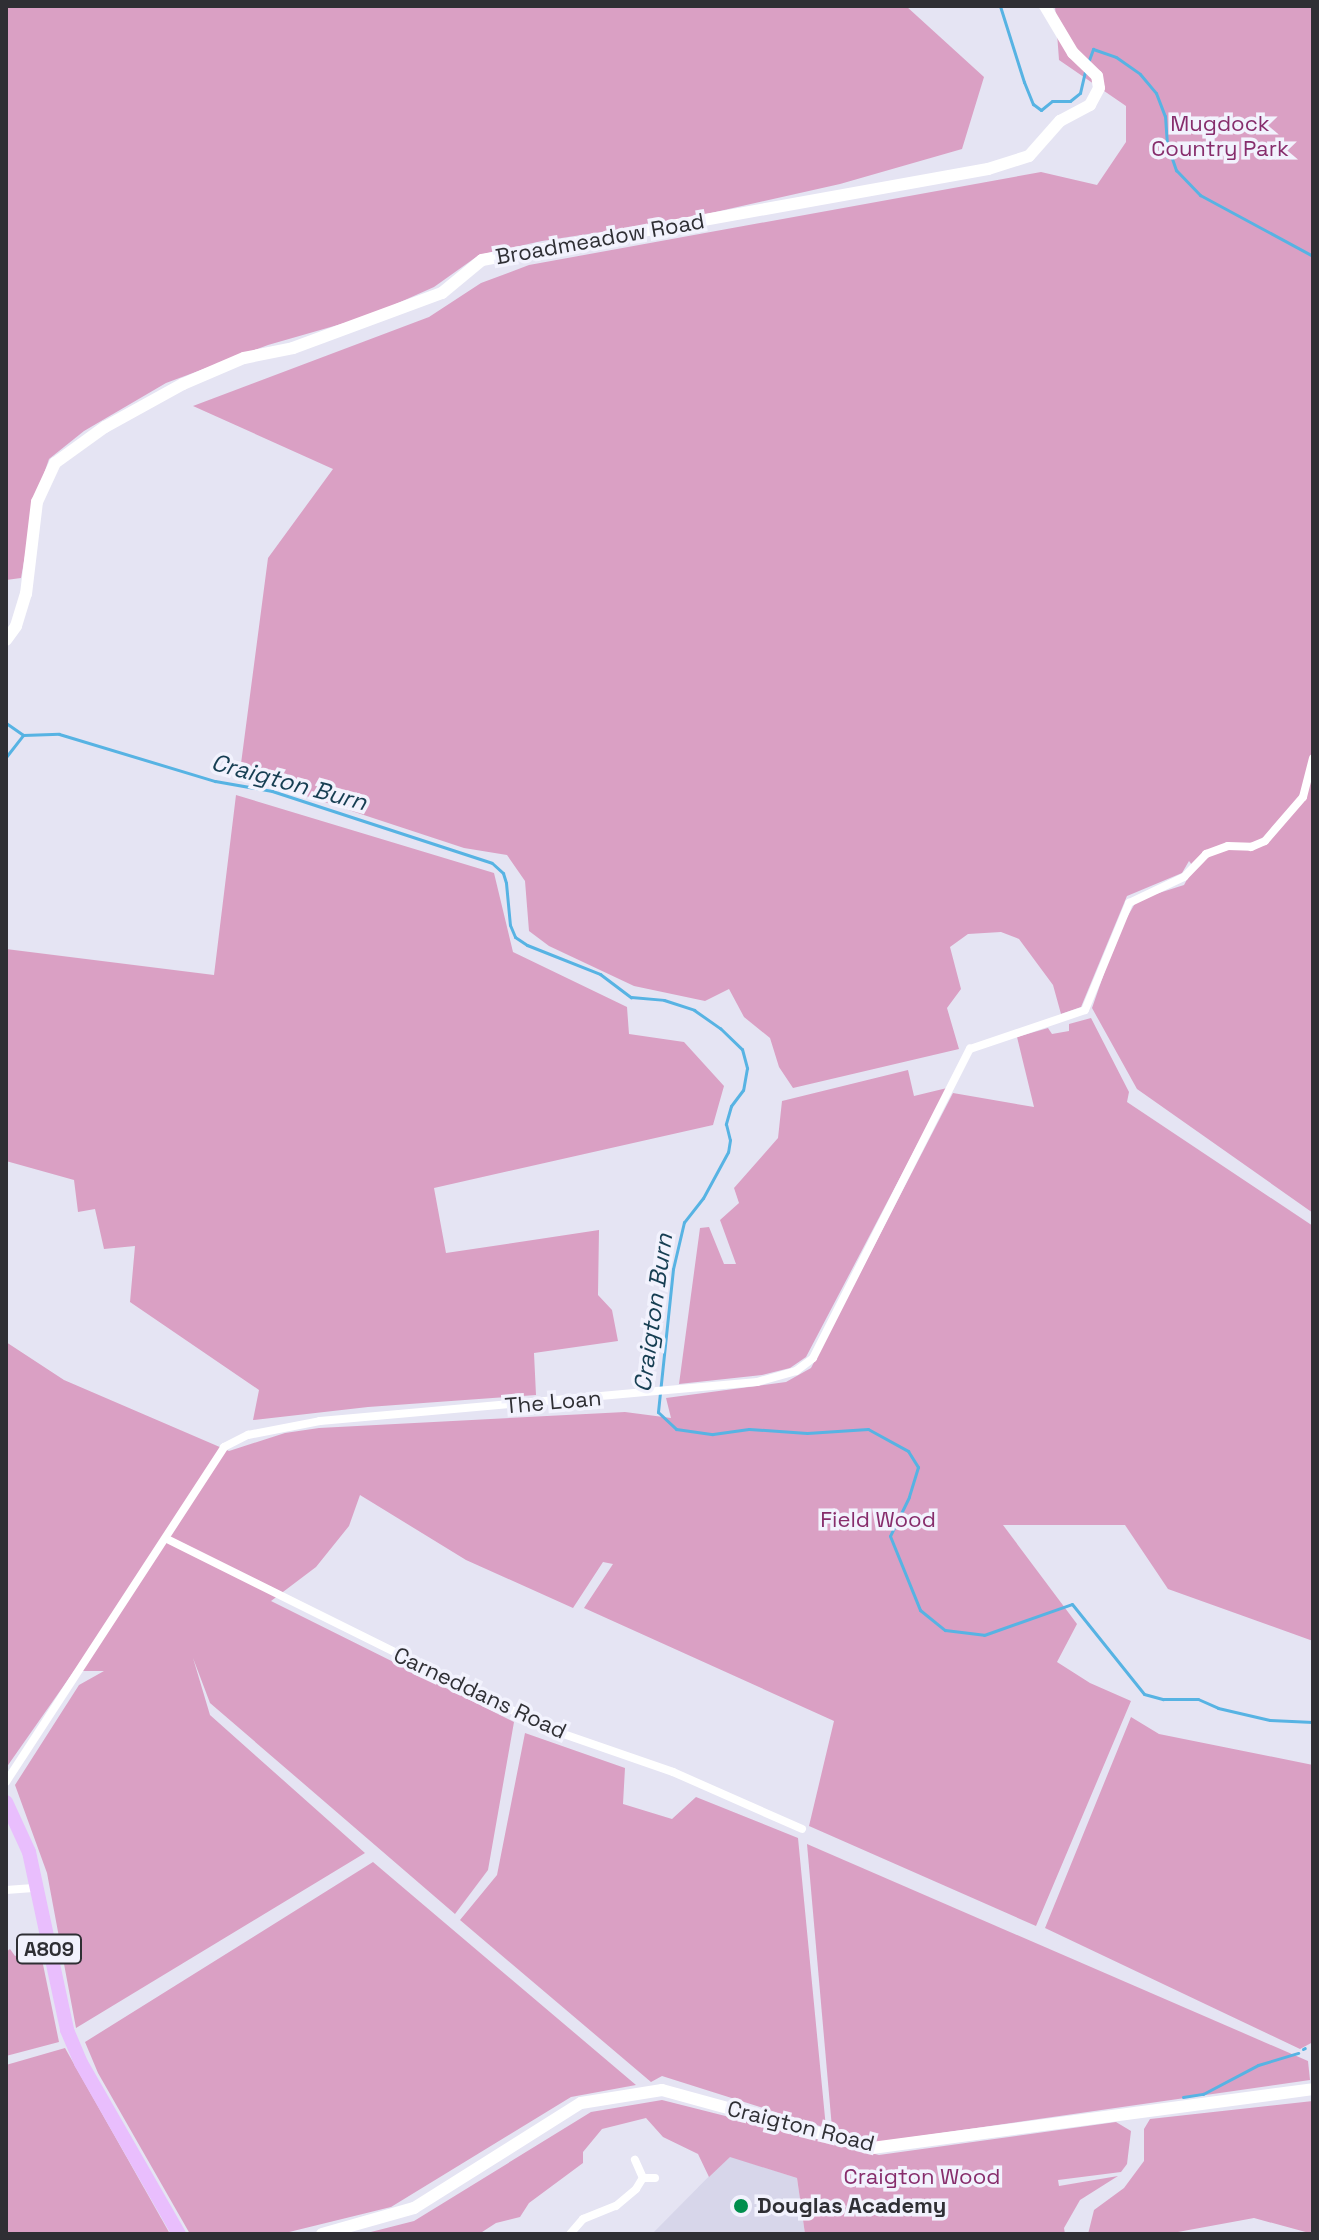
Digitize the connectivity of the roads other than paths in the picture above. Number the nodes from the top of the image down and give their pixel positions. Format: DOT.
graph roads {
  1 [pos="1045,6"];
  2 [pos="6,640"];
  3 [pos="1313,758"];
  4 [pos="167,1539"];
  5 [pos="6,1782"];
  6 [pos="6,1802"];
  7 [pos="802,1829"];
  8 [pos="38,1888"];
  9 [pos="6,1890"];
  10 [pos="1313,2089"];
  11 [pos="635,2160"];
  12 [pos="643,2178"];
  13 [pos="655,2178"];
  14 [pos="179,2234"];
  15 [pos="322,2234"];
  16 [pos="570,2234"];
  1 -- 2 [label="street, Broadmeadow Road"];
  3 -- 4 [label="street, The Loan"];
  4 -- 5 [label="street, The Loan"];
  4 -- 7 [label="street, Carneddans Road"];
  6 -- 8 [label="main road, A809"];
  8 -- 9 [label="street"];
  8 -- 14 [label="main road, A809"];
  10 -- 15 [label="street, Craigton Road"];
  11 -- 12 [label="street"];
  12 -- 13 [label="street"];
  12 -- 16 [label="street"];
}
